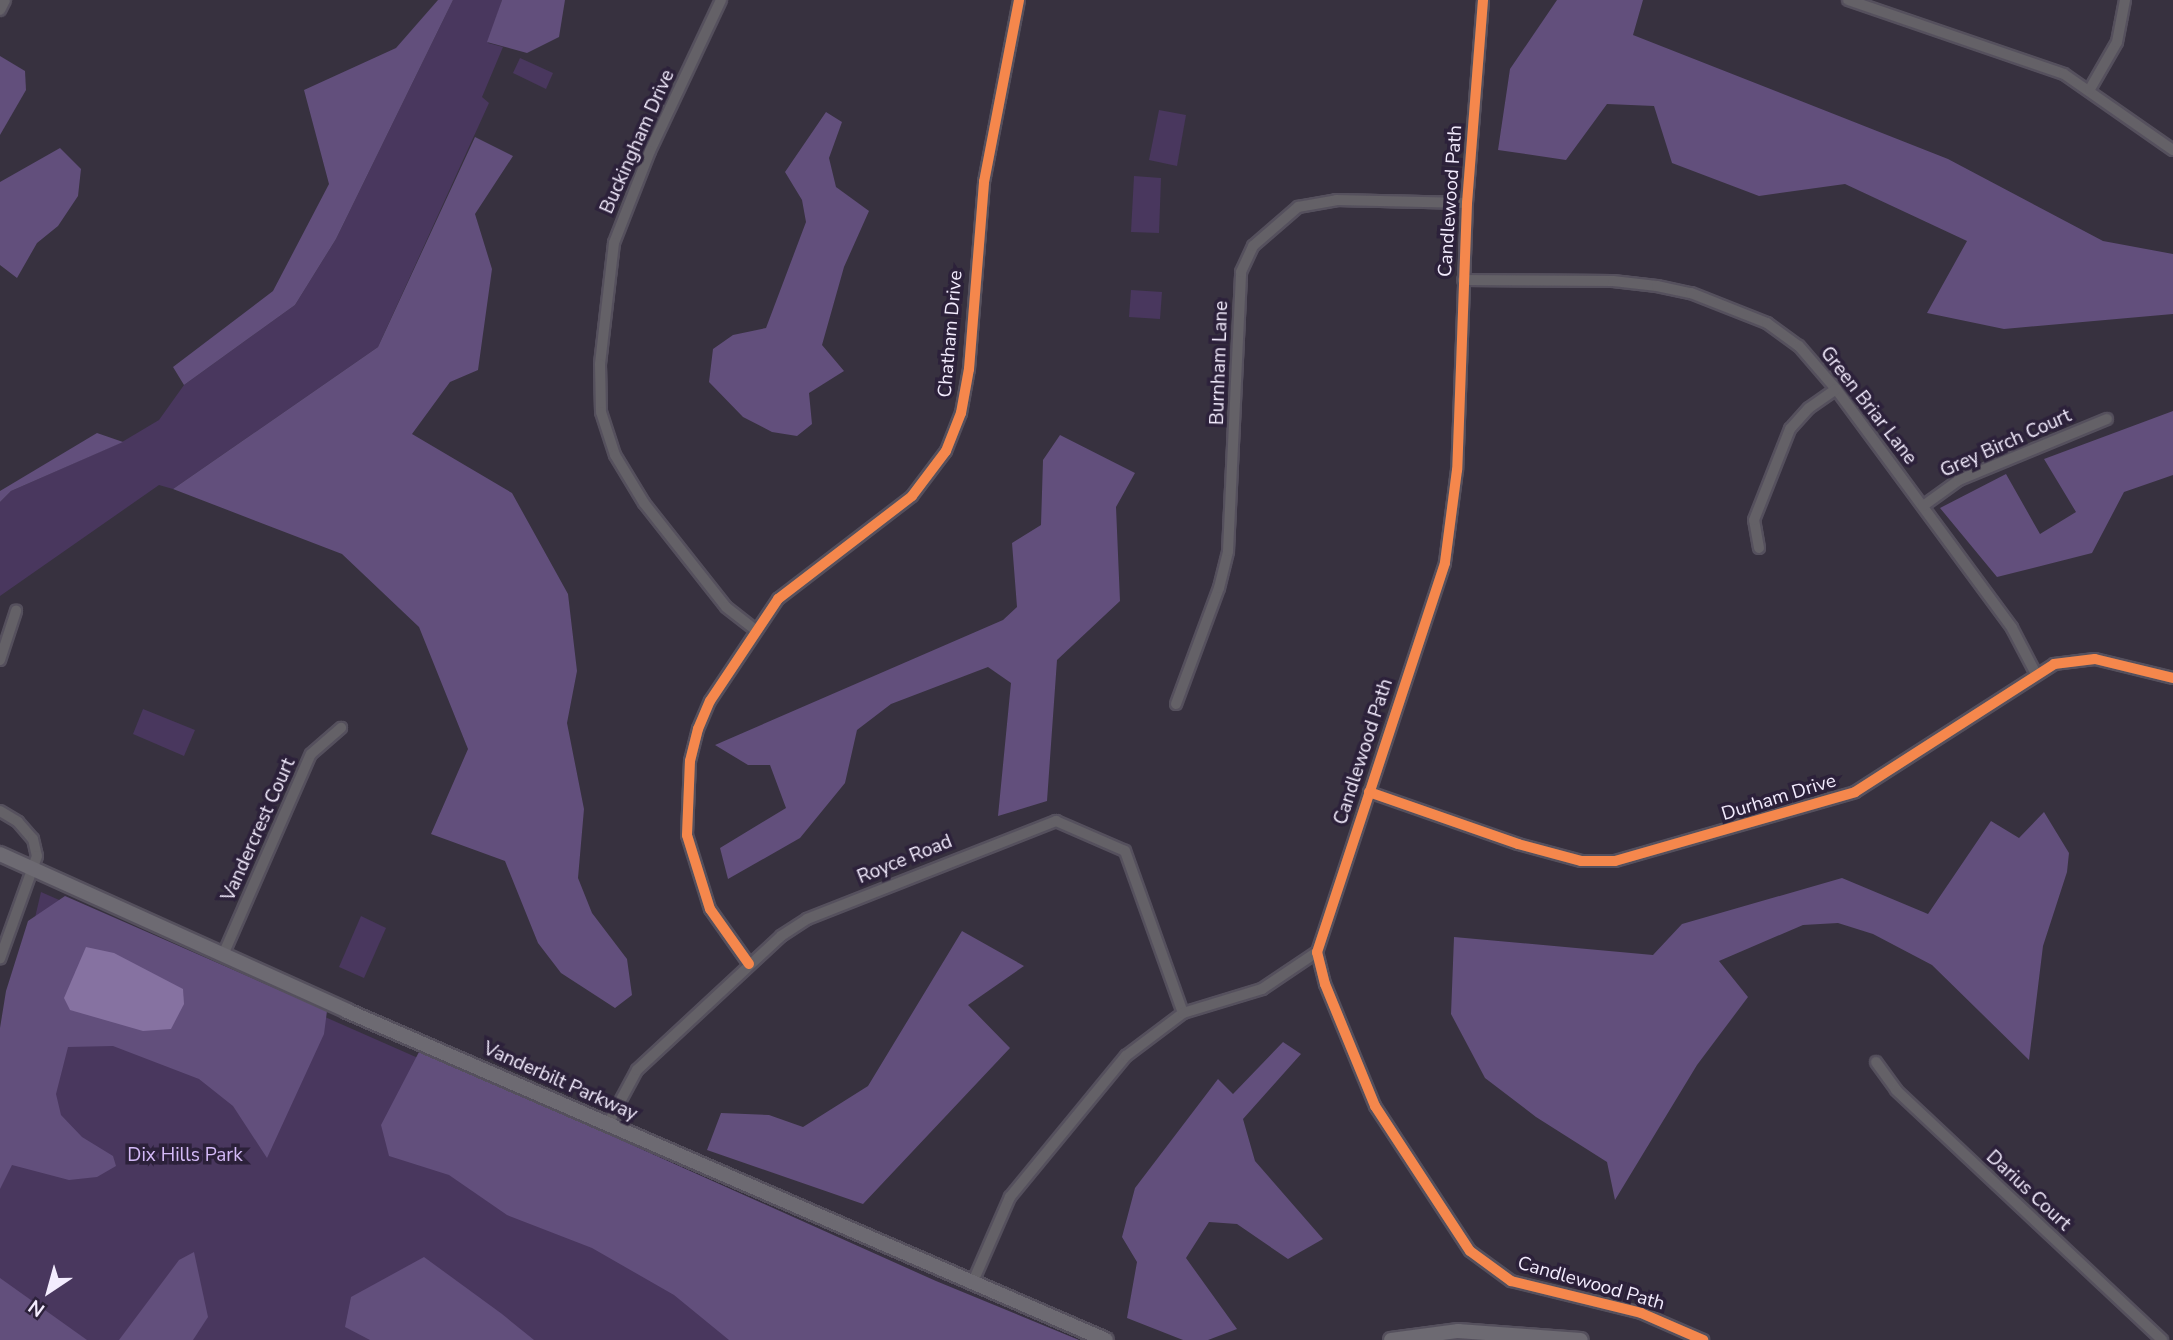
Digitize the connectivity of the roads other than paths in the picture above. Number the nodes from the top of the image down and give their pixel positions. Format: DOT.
graph roads {
  1 [pos="5,0"];
  2 [pos="722,0"];
  3 [pos="1019,0"];
  4 [pos="1483,0"];
  5 [pos="1848,0"];
  6 [pos="2125,0"];
  7 [pos="0,10"];
  8 [pos="2090,89"];
  9 [pos="2173,150"];
  10 [pos="1467,203"];
  11 [pos="1463,280"];
  12 [pos="1836,390"];
  13 [pos="2107,419"];
  14 [pos="1923,506"];
  15 [pos="1759,548"];
  16 [pos="16,611"];
  17 [pos="754,629"];
  18 [pos="0,660"];
  19 [pos="2035,672"];
  20 [pos="2172,676"];
  21 [pos="1176,704"];
  22 [pos="341,729"];
  23 [pos="1369,792"];
  24 [pos="0,811"];
  25 [pos="0,854"];
  26 [pos="31,868"];
  27 [pos="1317,952"];
  28 [pos="223,956"];
  29 [pos="0,959"];
  30 [pos="749,964"];
  31 [pos="1182,1013"];
  32 [pos="1876,1062"];
  33 [pos="608,1124"];
  34 [pos="971,1284"];
  35 [pos="1680,1334"];
  36 [pos="1106,1340"];
  37 [pos="1391,1340"];
  38 [pos="1581,1340"];
  39 [pos="1703,1340"];
  40 [pos="2162,1340"];
  1 -- 7 [label="street"];
  2 -- 17 [label="street, Buckingham Drive"];
  3 -- 17 [label="street, Chatham Drive"];
  4 -- 10 [label="street, Candlewood Path"];
  5 -- 8 [label="street"];
  6 -- 8 [label="street"];
  8 -- 9 [label="street"];
  10 -- 11 [label="street, Candlewood Path"];
  10 -- 21 [label="street, Burnham Lane"];
  11 -- 12 [label="street, Green Briar Lane"];
  11 -- 23 [label="street, Candlewood Path"];
  12 -- 14 [label="street, Green Briar Lane"];
  12 -- 15 [label="street"];
  13 -- 14 [label="street, Grey Birch Court"];
  14 -- 19 [label="street, Green Briar Lane"];
  16 -- 18 [label="street"];
  17 -- 30 [label="street, Chatham Drive"];
  19 -- 20 [label="street, Durham Drive"];
  19 -- 23 [label="street, Durham Drive"];
  22 -- 28 [label="street, Vandercrest Court"];
  23 -- 27 [label="street, Candlewood Path"];
  24 -- 26 [label="street"];
  25 -- 26 [label="main road, Vanderbilt Parkway"];
  26 -- 28 [label="main road, Vanderbilt Parkway"];
  26 -- 29 [label="street"];
  27 -- 31 [label="street"];
  27 -- 35 [label="street, Candlewood Path"];
  28 -- 33 [label="main road, Vanderbilt Parkway"];
  30 -- 31 [label="street, Royce Road"];
  30 -- 33 [label="street, Royce Road"];
  31 -- 34 [label="street"];
  32 -- 40 [label="street, Darius Court"];
  33 -- 34 [label="main road, Vanderbilt Parkway"];
  34 -- 36 [label="main road, Vanderbilt Parkway"];
  35 -- 39 [label="street, Candlewood Path"];
  37 -- 38 [label="main road"];
}
